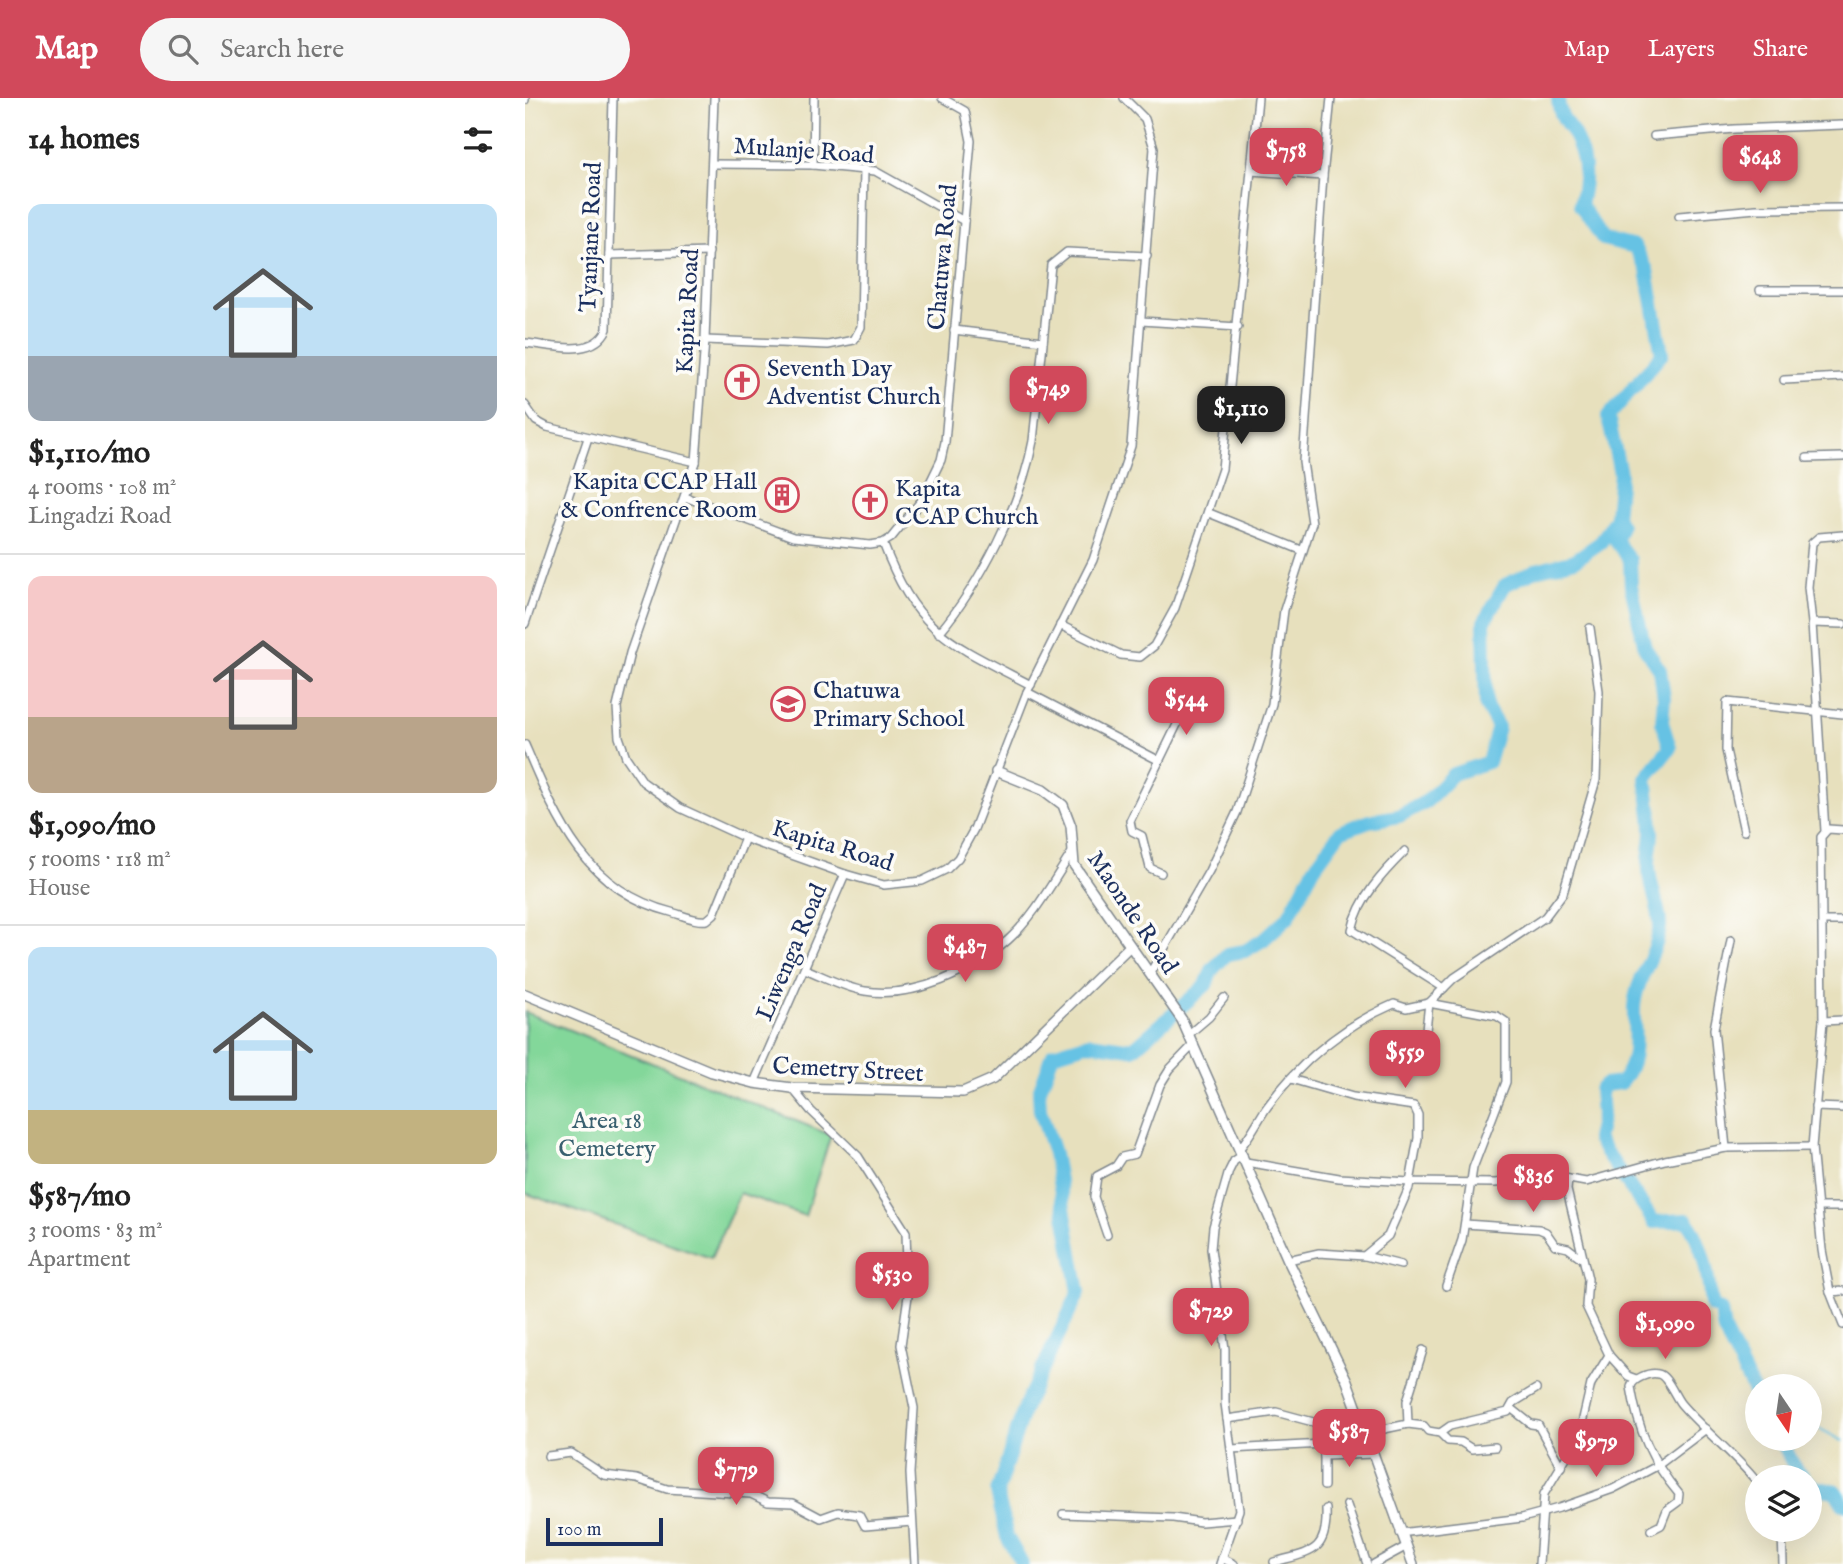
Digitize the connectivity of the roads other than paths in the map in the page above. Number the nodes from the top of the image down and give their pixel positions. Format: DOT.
graph roads {
  1 [pos="613,98"];
  2 [pos="714,98"];
  3 [pos="814,98"];
  4 [pos="942,98"];
  5 [pos="1124,98"];
  6 [pos="1258,98"];
  7 [pos="1331,98"];
  8 [pos="1843,125"];
  9 [pos="1654,136"];
  10 [pos="712,164"];
  11 [pos="813,165"];
  12 [pos="864,169"];
  13 [pos="1251,171"];
  14 [pos="1323,176"];
  15 [pos="1843,208"];
  16 [pos="1679,216"];
  17 [pos="964,221"];
  18 [pos="709,252"];
  19 [pos="609,255"];
  20 [pos="1147,256"];
  21 [pos="1760,290"];
  22 [pos="1843,290"];
  23 [pos="1141,321"];
  24 [pos="1238,327"];
  25 [pos="954,330"];
  26 [pos="705,340"];
  27 [pos="1043,341"];
  28 [pos="525,343"];
  29 [pos="1843,377"];
  30 [pos="1784,380"];
  31 [pos="525,405"];
  32 [pos="588,438"];
  33 [pos="1843,457"];
  34 [pos="1807,458"];
  35 [pos="696,462"];
  36 [pos="685,496"];
  37 [pos="1209,513"];
  38 [pos="1843,535"];
  39 [pos="883,543"];
  40 [pos="1301,550"];
  41 [pos="525,622"];
  42 [pos="1812,623"];
  43 [pos="1843,624"];
  44 [pos="1059,625"];
  45 [pos="1590,628"];
  46 [pos="939,633"];
  47 [pos="1029,689"];
  48 [pos="1188,702"];
  49 [pos="1820,713"];
  50 [pos="1843,714"];
  51 [pos="525,745"];
  52 [pos="1158,760"];
  53 [pos="996,771"];
  54 [pos="1843,830"];
  55 [pos="1744,831"];
  56 [pos="1825,831"];
  57 [pos="745,838"];
  58 [pos="1405,851"];
  59 [pos="1071,854"];
  60 [pos="1161,873"];
  61 [pos="845,874"];
  62 [pos="1824,921"];
  63 [pos="1843,921"];
  64 [pos="1731,940"];
  65 [pos="1130,946"];
  66 [pos="805,969"];
  67 [pos="1150,973"];
  68 [pos="1444,988"];
  69 [pos="525,994"];
  70 [pos="1224,998"];
  71 [pos="1429,1003"];
  72 [pos="1843,1020"];
  73 [pos="1823,1021"];
  74 [pos="1189,1034"];
  75 [pos="1194,1044"];
  76 [pos="1423,1057"];
  77 [pos="1291,1079"];
  78 [pos="754,1083"];
  79 [pos="792,1088"];
  80 [pos="1815,1107"];
  81 [pos="1843,1108"];
  82 [pos="1812,1147"];
  83 [pos="1725,1148"];
  84 [pos="1243,1155"];
  85 [pos="1568,1179"];
  86 [pos="1410,1182"];
  87 [pos="1469,1183"];
  88 [pos="1820,1207"];
  89 [pos="1843,1207"];
  90 [pos="1465,1224"];
  91 [pos="1107,1235"];
  92 [pos="1364,1256"];
  93 [pos="1580,1257"];
  94 [pos="1289,1260"];
  95 [pos="1401,1265"];
  96 [pos="1447,1286"];
  97 [pos="1843,1291"];
  98 [pos="1830,1292"];
  99 [pos="1843,1325"];
  100 [pos="1423,1350"];
  101 [pos="1609,1355"];
  102 [pos="1637,1379"];
  103 [pos="1536,1390"];
  104 [pos="1511,1408"];
  105 [pos="1227,1419"];
  106 [pos="1408,1424"];
  107 [pos="1328,1426"];
  108 [pos="1364,1429"];
  109 [pos="1706,1429"];
  110 [pos="1440,1433"];
  111 [pos="1324,1444"];
  112 [pos="1495,1447"];
  113 [pos="1231,1449"];
  114 [pos="1372,1454"];
  115 [pos="548,1456"];
  116 [pos="1324,1457"];
  117 [pos="1657,1466"];
  118 [pos="1561,1467"];
  119 [pos="1745,1467"];
  120 [pos="1324,1486"];
  121 [pos="1347,1505"];
  122 [pos="1326,1509"];
  123 [pos="1544,1512"];
  124 [pos="1063,1514"];
  125 [pos="1237,1520"];
  126 [pos="912,1522"];
  127 [pos="1651,1530"];
  128 [pos="1400,1533"];
  129 [pos="1782,1542"];
  130 [pos="1405,1547"];
  131 [pos="1221,1561"];
  132 [pos="1270,1563"];
  133 [pos="915,1564"];
  134 [pos="1234,1564"];
  135 [pos="1284,1564"];
  136 [pos="1367,1564"];
  137 [pos="1374,1564"];
  138 [pos="1413,1564"];
  139 [pos="1539,1564"];
  140 [pos="1783,1564"];
  1 -- 19 [label="street, Tyanjane Road"];
  2 -- 10 [label="street, Kapita Road"];
  3 -- 11 [label="street"];
  4 -- 17 [label="street, Chatuwa Road"];
  5 -- 20 [label="street, Kapita Road"];
  6 -- 13 [label="street"];
  7 -- 14 [label="street"];
  8 -- 9 [label="street"];
  10 -- 11 [label="street, Mulanje Road"];
  10 -- 18 [label="street, Kapita Road"];
  11 -- 12 [label="street, Mulanje Road"];
  12 -- 17 [label="street, Mulanje Road"];
  12 -- 26 [label="street"];
  13 -- 14 [label="street"];
  13 -- 24 [label="street"];
  14 -- 40 [label="street"];
  15 -- 16 [label="street"];
  17 -- 25 [label="street, Chatuwa Road"];
  18 -- 19 [label="street"];
  18 -- 26 [label="street, Kapita Road"];
  19 -- 28 [label="street, Tyanjane Road"];
  20 -- 23 [label="street, Kapita Road"];
  20 -- 27 [label="street"];
  21 -- 22 [label="street"];
  23 -- 24 [label="street"];
  23 -- 44 [label="street, Kapita Road"];
  24 -- 37 [label="street"];
  25 -- 27 [label="street"];
  25 -- 39 [label="street, Chatuwa Road"];
  26 -- 35 [label="street, Kapita Road"];
  27 -- 46 [label="street"];
  29 -- 30 [label="street"];
  31 -- 32 [label="street"];
  32 -- 35 [label="street"];
  32 -- 41 [label="street"];
  33 -- 34 [label="street"];
  35 -- 36 [label="street, Kapita Road"];
  36 -- 39 [label="street"];
  36 -- 57 [label="street, Kapita Road"];
  37 -- 40 [label="street"];
  37 -- 44 [label="street"];
  38 -- 42 [label="street"];
  39 -- 46 [label="street"];
  40 -- 67 [label="street"];
  42 -- 43 [label="street"];
  42 -- 49 [label="street"];
  44 -- 47 [label="street, Kapita Road"];
  45 -- 68 [label="street"];
  46 -- 47 [label="street"];
  47 -- 52 [label="street"];
  47 -- 53 [label="street, Kapita Road"];
  48 -- 52 [label="street"];
  49 -- 50 [label="street"];
  49 -- 55 [label="street"];
  49 -- 56 [label="street"];
  51 -- 57 [label="street"];
  52 -- 60 [label="street"];
  53 -- 59 [label="street, Maonde Road"];
  53 -- 61 [label="street, Kapita Road"];
  54 -- 56 [label="street"];
  56 -- 62 [label="street"];
  57 -- 61 [label="street, Kapita Road"];
  58 -- 68 [label="street"];
  59 -- 65 [label="street, Maonde Road"];
  59 -- 66 [label="street"];
  61 -- 66 [label="street, Liwenga Road"];
  62 -- 63 [label="street"];
  62 -- 73 [label="street"];
  64 -- 83 [label="street"];
  65 -- 67 [label="street, Maonde Road"];
  65 -- 79 [label="street, Cemetry Street"];
  66 -- 78 [label="street, Liwenga Road"];
  67 -- 74 [label="street, Maonde Road"];
  68 -- 71 [label="street"];
  69 -- 78 [label="street, Cemetry Street"];
  70 -- 74 [label="street"];
  71 -- 76 [label="street"];
  71 -- 77 [label="street"];
  71 -- 87 [label="street"];
  72 -- 73 [label="street"];
  73 -- 80 [label="street"];
  74 -- 75 [label="street, Maonde Road"];
  75 -- 84 [label="street, Maonde Road"];
  75 -- 91 [label="street"];
  77 -- 84 [label="street"];
  77 -- 86 [label="street"];
  78 -- 79 [label="street, Cemetry Street"];
  79 -- 126 [label="street"];
  80 -- 81 [label="street"];
  80 -- 82 [label="street"];
  82 -- 83 [label="street"];
  82 -- 88 [label="street"];
  83 -- 85 [label="street"];
  84 -- 86 [label="street"];
  84 -- 94 [label="street, Maonde Road"];
  84 -- 105 [label="street"];
  85 -- 87 [label="street"];
  85 -- 93 [label="street"];
  86 -- 87 [label="street"];
  86 -- 92 [label="street"];
  87 -- 90 [label="street"];
  88 -- 89 [label="street"];
  88 -- 98 [label="street"];
  90 -- 93 [label="street"];
  90 -- 96 [label="street"];
  92 -- 94 [label="street"];
  92 -- 95 [label="street"];
  93 -- 101 [label="street"];
  94 -- 108 [label="street, Maonde Road"];
  97 -- 98 [label="street"];
  98 -- 99 [label="street"];
  100 -- 106 [label="street"];
  101 -- 102 [label="street"];
  101 -- 118 [label="street"];
  102 -- 109 [label="street"];
  102 -- 117 [label="street"];
  103 -- 104 [label="street"];
  104 -- 110 [label="street"];
  104 -- 118 [label="street"];
  105 -- 107 [label="street"];
  105 -- 113 [label="street"];
  106 -- 108 [label="street"];
  106 -- 110 [label="street"];
  107 -- 108 [label="street"];
  107 -- 111 [label="street"];
  108 -- 114 [label="street, Maonde Road"];
  109 -- 117 [label="street"];
  109 -- 119 [label="street"];
  110 -- 112 [label="street"];
  111 -- 113 [label="street"];
  111 -- 116 [label="street"];
  113 -- 125 [label="street"];
  114 -- 116 [label="street"];
  114 -- 128 [label="street, Maonde Road"];
  115 -- 126 [label="street"];
  116 -- 120 [label="street"];
  117 -- 123 [label="street"];
  117 -- 127 [label="street"];
  118 -- 123 [label="street"];
  121 -- 136 [label="street"];
  122 -- 132 [label="street"];
  123 -- 128 [label="street"];
  123 -- 139 [label="street"];
  124 -- 125 [label="street"];
  125 -- 131 [label="street"];
  126 -- 133 [label="street"];
  128 -- 130 [label="street, Maonde Road"];
  129 -- 140 [label="street"];
  130 -- 137 [label="street"];
  130 -- 138 [label="street, Maonde Road"];
  131 -- 134 [label="street"];
  132 -- 135 [label="street"];
}
